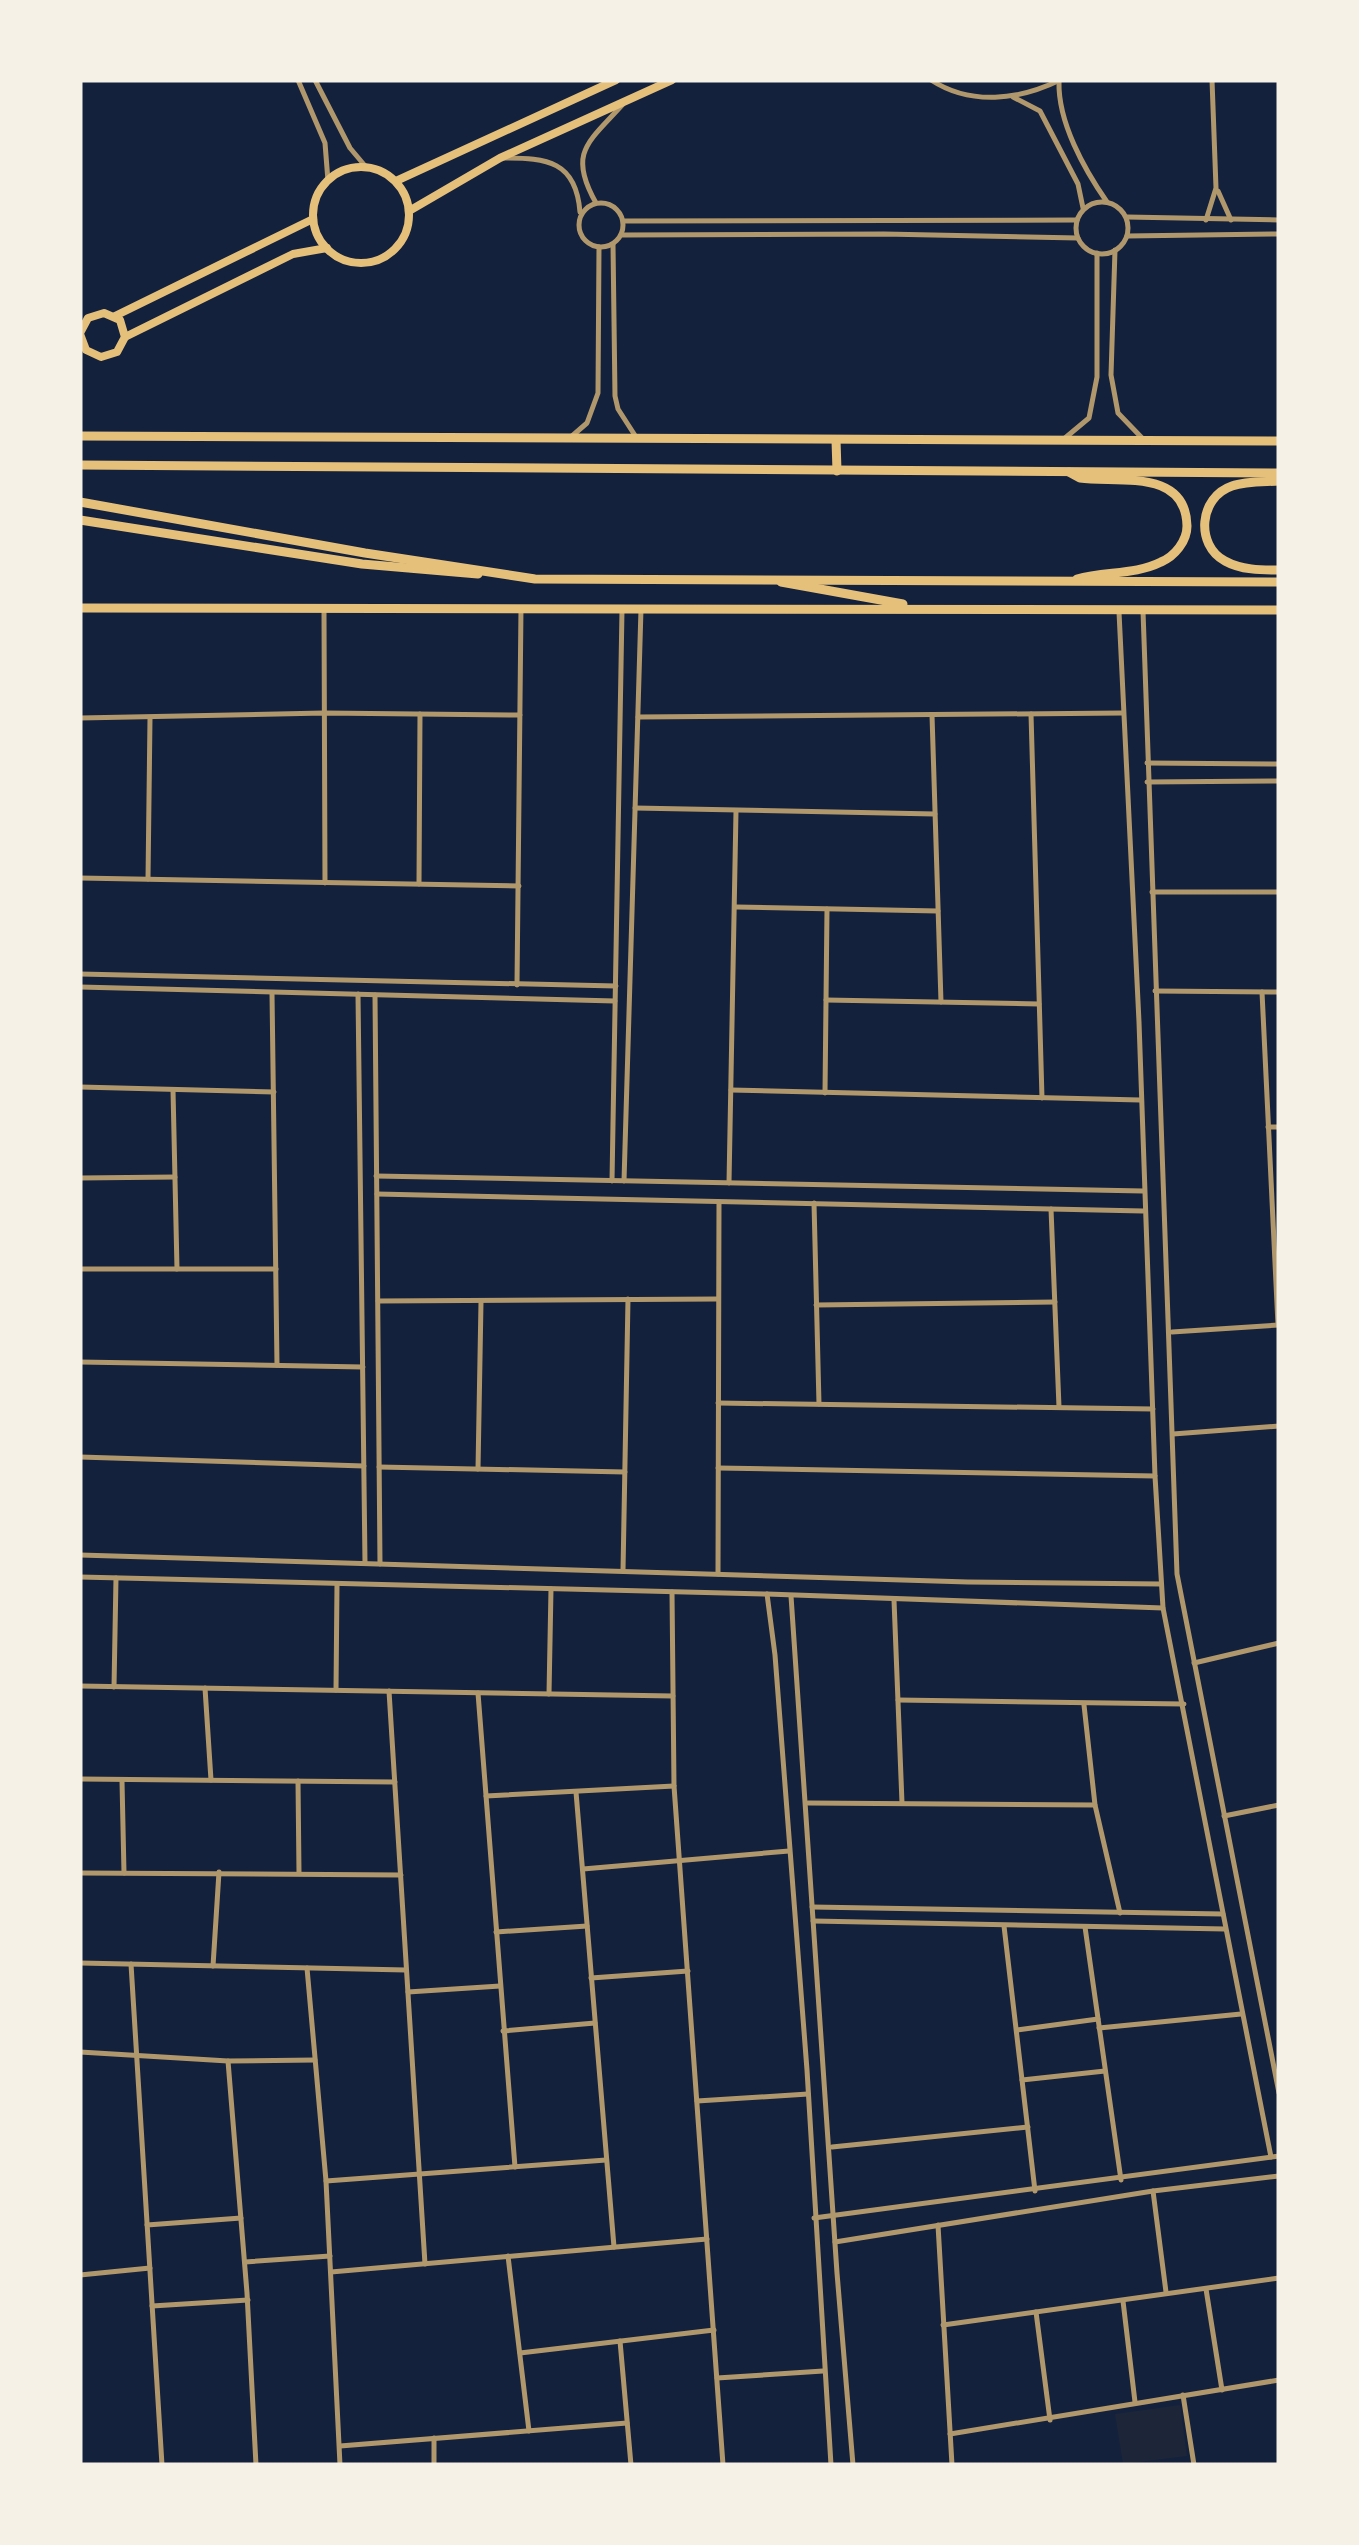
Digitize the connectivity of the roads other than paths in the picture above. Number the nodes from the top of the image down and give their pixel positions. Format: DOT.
graph roads {
  1 [pos="298,80"];
  2 [pos="315,80"];
  3 [pos="616,80"];
  4 [pos="672,80"];
  5 [pos="931,80"];
  6 [pos="1212,80"];
  7 [pos="1060,81"];
  8 [pos="1013,97"];
  9 [pos="629,98"];
  10 [pos="500,158"];
  11 [pos="366,167"];
  12 [pos="328,180"];
  13 [pos="396,181"];
  14 [pos="1216,188"];
  15 [pos="1106,202"];
  16 [pos="596,203"];
  17 [pos="1083,209"];
  18 [pos="410,211"];
  19 [pos="580,215"];
  20 [pos="1126,217"];
  21 [pos="313,218"];
  22 [pos="1077,220"];
  23 [pos="1206,220"];
  24 [pos="1231,220"];
  25 [pos="1279,220"];
  26 [pos="623,221"];
  27 [pos="1279,234"];
  28 [pos="621,235"];
  29 [pos="1127,236"];
  30 [pos="1078,238"];
  31 [pos="613,244"];
  32 [pos="598,247"];
  33 [pos="327,248"];
  34 [pos="1115,250"];
  35 [pos="1097,254"];
  36 [pos="115,316"];
  37 [pos="80,334"];
  38 [pos="125,337"];
  39 [pos="80,436"];
  40 [pos="570,438"];
  41 [pos="1064,438"];
  42 [pos="1143,439"];
  43 [pos="638,440"];
  44 [pos="836,440"];
  45 [pos="1279,440"];
  46 [pos="80,464"];
  47 [pos="837,470"];
  48 [pos="1068,472"];
  49 [pos="1279,472"];
  50 [pos="1279,482"];
  51 [pos="80,502"];
  52 [pos="80,520"];
  53 [pos="1279,570"];
  54 [pos="535,579"];
  55 [pos="778,582"];
  56 [pos="1070,582"];
  57 [pos="1279,582"];
  58 [pos="80,608"];
  59 [pos="324,608"];
  60 [pos="522,608"];
  61 [pos="622,608"];
  62 [pos="641,608"];
  63 [pos="1119,608"];
  64 [pos="1143,608"];
  65 [pos="928,609"];
  66 [pos="1279,610"];
  67 [pos="324,713"];
  68 [pos="1123,713"];
  69 [pos="420,714"];
  70 [pos="1031,714"];
  71 [pos="520,715"];
  72 [pos="932,715"];
  73 [pos="638,717"];
  74 [pos="80,718"];
  75 [pos="150,718"];
  76 [pos="1146,764"];
  77 [pos="1279,764"];
  78 [pos="1279,781"];
  79 [pos="1147,782"];
  80 [pos="635,808"];
  81 [pos="736,811"];
  82 [pos="935,814"];
  83 [pos="80,878"];
  84 [pos="148,879"];
  85 [pos="325,882"];
  86 [pos="419,884"];
  87 [pos="519,886"];
  88 [pos="1151,892"];
  89 [pos="1279,892"];
  90 [pos="734,907"];
  91 [pos="828,909"];
  92 [pos="938,911"];
  93 [pos="80,974"];
  94 [pos="518,985"];
  95 [pos="616,986"];
  96 [pos="80,987"];
  97 [pos="1155,990"];
  98 [pos="272,992"];
  99 [pos="1262,992"];
  100 [pos="1279,992"];
  101 [pos="358,994"];
  102 [pos="375,995"];
  103 [pos="826,1000"];
  104 [pos="616,1001"];
  105 [pos="940,1002"];
  106 [pos="1039,1004"];
  107 [pos="80,1087"];
  108 [pos="173,1090"];
  109 [pos="731,1090"];
  110 [pos="274,1092"];
  111 [pos="825,1092"];
  112 [pos="1042,1098"];
  113 [pos="1140,1100"];
  114 [pos="1268,1127"];
  115 [pos="1279,1127"];
  116 [pos="376,1176"];
  117 [pos="80,1178"];
  118 [pos="175,1178"];
  119 [pos="612,1181"];
  120 [pos="624,1181"];
  121 [pos="729,1183"];
  122 [pos="1143,1192"];
  123 [pos="376,1194"];
  124 [pos="718,1201"];
  125 [pos="814,1203"];
  126 [pos="1276,1206"];
  127 [pos="1051,1208"];
  128 [pos="1144,1210"];
  129 [pos="80,1269"];
  130 [pos="177,1269"];
  131 [pos="276,1269"];
  132 [pos="718,1298"];
  133 [pos="628,1299"];
  134 [pos="481,1300"];
  135 [pos="378,1301"];
  136 [pos="1055,1302"];
  137 [pos="816,1305"];
  138 [pos="1279,1325"];
  139 [pos="1171,1332"];
  140 [pos="80,1362"];
  141 [pos="277,1365"];
  142 [pos="362,1367"];
  143 [pos="718,1403"];
  144 [pos="819,1404"];
  145 [pos="1059,1407"];
  146 [pos="1153,1408"];
  147 [pos="1279,1426"];
  148 [pos="1174,1434"];
  149 [pos="80,1457"];
  150 [pos="364,1466"];
  151 [pos="379,1467"];
  152 [pos="478,1468"];
  153 [pos="718,1468"];
  154 [pos="625,1472"];
  155 [pos="1154,1476"];
  156 [pos="80,1555"];
  157 [pos="365,1564"];
  158 [pos="380,1564"];
  159 [pos="623,1571"];
  160 [pos="718,1574"];
  161 [pos="80,1577"];
  162 [pos="116,1578"];
  163 [pos="337,1584"];
  164 [pos="1162,1584"];
  165 [pos="551,1589"];
  166 [pos="672,1592"];
  167 [pos="767,1594"];
  168 [pos="791,1596"];
  169 [pos="894,1600"];
  170 [pos="1163,1608"];
  171 [pos="1279,1643"];
  172 [pos="1194,1663"];
  173 [pos="80,1686"];
  174 [pos="114,1687"];
  175 [pos="205,1688"];
  176 [pos="336,1690"];
  177 [pos="389,1691"];
  178 [pos="478,1693"];
  179 [pos="549,1694"];
  180 [pos="673,1696"];
  181 [pos="898,1700"];
  182 [pos="1084,1704"];
  183 [pos="1184,1704"];
  184 [pos="80,1779"];
  185 [pos="122,1780"];
  186 [pos="211,1780"];
  187 [pos="298,1781"];
  188 [pos="395,1782"];
  189 [pos="674,1786"];
  190 [pos="576,1792"];
  191 [pos="486,1796"];
  192 [pos="806,1803"];
  193 [pos="902,1804"];
  194 [pos="1094,1805"];
  195 [pos="1279,1805"];
  196 [pos="1224,1816"];
  197 [pos="789,1851"];
  198 [pos="680,1862"];
  199 [pos="582,1869"];
  200 [pos="219,1872"];
  201 [pos="80,1873"];
  202 [pos="124,1873"];
  203 [pos="299,1873"];
  204 [pos="400,1875"];
  205 [pos="812,1907"];
  206 [pos="1120,1914"];
  207 [pos="1223,1914"];
  208 [pos="813,1921"];
  209 [pos="1004,1925"];
  210 [pos="587,1926"];
  211 [pos="1085,1927"];
  212 [pos="1226,1929"];
  213 [pos="496,1932"];
  214 [pos="80,1963"];
  215 [pos="131,1964"];
  216 [pos="212,1966"];
  217 [pos="307,1968"];
  218 [pos="406,1970"];
  219 [pos="688,1971"];
  220 [pos="591,1978"];
  221 [pos="500,1986"];
  222 [pos="408,1992"];
  223 [pos="1241,2014"];
  224 [pos="1098,2019"];
  225 [pos="595,2023"];
  226 [pos="1100,2028"];
  227 [pos="503,2030"];
  228 [pos="1016,2030"];
  229 [pos="80,2052"];
  230 [pos="1279,2052"];
  231 [pos="136,2053"];
  232 [pos="1271,2054"];
  233 [pos="315,2060"];
  234 [pos="228,2061"];
  235 [pos="1106,2071"];
  236 [pos="1022,2080"];
  237 [pos="1279,2092"];
  238 [pos="808,2094"];
  239 [pos="697,2102"];
  240 [pos="1028,2127"];
  241 [pos="830,2148"];
  242 [pos="1275,2156"];
  243 [pos="606,2160"];
  244 [pos="514,2167"];
  245 [pos="419,2174"];
  246 [pos="1279,2176"];
  247 [pos="1121,2180"];
  248 [pos="326,2181"];
  249 [pos="1035,2191"];
  250 [pos="1154,2192"];
  251 [pos="241,2218"];
  252 [pos="814,2218"];
  253 [pos="833,2218"];
  254 [pos="147,2226"];
  255 [pos="938,2226"];
  256 [pos="706,2239"];
  257 [pos="835,2242"];
  258 [pos="614,2247"];
  259 [pos="330,2256"];
  260 [pos="508,2256"];
  261 [pos="245,2262"];
  262 [pos="424,2264"];
  263 [pos="150,2268"];
  264 [pos="331,2272"];
  265 [pos="80,2275"];
  266 [pos="1279,2278"];
  267 [pos="1206,2288"];
  268 [pos="1166,2292"];
  269 [pos="248,2300"];
  270 [pos="1123,2300"];
  271 [pos="152,2306"];
  272 [pos="1036,2312"];
  273 [pos="944,2324"];
  274 [pos="714,2330"];
  275 [pos="620,2341"];
  276 [pos="520,2353"];
  277 [pos="824,2372"];
  278 [pos="717,2378"];
  279 [pos="1279,2380"];
  280 [pos="1222,2390"];
  281 [pos="1184,2395"];
  282 [pos="1135,2402"];
  283 [pos="1050,2420"];
  284 [pos="628,2422"];
  285 [pos="529,2430"];
  286 [pos="950,2434"];
  287 [pos="434,2438"];
  288 [pos="340,2446"];
  289 [pos="256,2464"];
  290 [pos="162,2465"];
  291 [pos="244,2465"];
  292 [pos="340,2465"];
  293 [pos="434,2465"];
  294 [pos="631,2465"];
  295 [pos="723,2465"];
  296 [pos="831,2465"];
  297 [pos="853,2465"];
  298 [pos="952,2465"];
  299 [pos="1194,2465"];
  1 -- 12 [label="street"];
  2 -- 11 [label="street"];
  3 -- 13 [label="main road"];
  4 -- 9 [label="main road"];
  5 -- 8 [label="street"];
  6 -- 14 [label="street"];
  7 -- 8 [label="street"];
  7 -- 15 [label="street"];
  8 -- 17 [label="street"];
  9 -- 10 [label="main road"];
  9 -- 16 [label="street"];
  10 -- 18 [label="main road"];
  10 -- 19 [label="street"];
  11 -- 12 [label="main road"];
  11 -- 13 [label="main road"];
  12 -- 21 [label="main road"];
  13 -- 18 [label="main road"];
  14 -- 23 [label="street"];
  14 -- 24 [label="street"];
  15 -- 17 [label="street"];
  15 -- 20 [label="street"];
  16 -- 19 [label="street"];
  16 -- 26 [label="street"];
  17 -- 22 [label="street"];
  18 -- 33 [label="main road"];
  19 -- 32 [label="street"];
  20 -- 23 [label="street"];
  20 -- 29 [label="street"];
  21 -- 33 [label="main road"];
  21 -- 36 [label="main road"];
  22 -- 26 [label="street"];
  22 -- 30 [label="street"];
  23 -- 24 [label="street"];
  24 -- 25 [label="street"];
  26 -- 28 [label="street"];
  27 -- 29 [label="street"];
  28 -- 30 [label="street"];
  28 -- 31 [label="street"];
  29 -- 34 [label="street"];
  30 -- 35 [label="street"];
  31 -- 32 [label="street"];
  31 -- 43 [label="street"];
  32 -- 40 [label="street"];
  33 -- 38 [label="main road"];
  34 -- 35 [label="street"];
  34 -- 42 [label="street"];
  35 -- 41 [label="street"];
  36 -- 37 [label="main road"];
  36 -- 38 [label="main road"];
  37 -- 38 [label="main road"];
  39 -- 40 [label="main road"];
  40 -- 43 [label="main road"];
  41 -- 42 [label="main road"];
  41 -- 44 [label="main road"];
  42 -- 45 [label="main road"];
  43 -- 44 [label="main road"];
  44 -- 47 [label="main road"];
  46 -- 47 [label="main road"];
  47 -- 48 [label="main road"];
  48 -- 49 [label="main road"];
  48 -- 56 [label="main road"];
  50 -- 53 [label="main road"];
  51 -- 54 [label="main road"];
  52 -- 54 [label="main road"];
  54 -- 55 [label="main road"];
  55 -- 56 [label="main road"];
  55 -- 65 [label="main road"];
  56 -- 57 [label="main road"];
  58 -- 59 [label="main road"];
  59 -- 60 [label="main road"];
  59 -- 67 [label="street"];
  60 -- 61 [label="main road"];
  60 -- 71 [label="street"];
  61 -- 62 [label="main road"];
  61 -- 95 [label="street"];
  62 -- 65 [label="main road"];
  62 -- 73 [label="street"];
  63 -- 64 [label="main road"];
  63 -- 65 [label="main road"];
  63 -- 68 [label="street"];
  64 -- 66 [label="main road"];
  64 -- 76 [label="street"];
  67 -- 69 [label="street"];
  67 -- 75 [label="street"];
  67 -- 85 [label="street"];
  68 -- 70 [label="street"];
  68 -- 113 [label="street"];
  69 -- 71 [label="street"];
  69 -- 86 [label="street"];
  70 -- 72 [label="street"];
  70 -- 106 [label="street"];
  71 -- 87 [label="street"];
  72 -- 73 [label="street"];
  72 -- 82 [label="street"];
  73 -- 80 [label="street"];
  74 -- 75 [label="street"];
  75 -- 84 [label="street"];
  76 -- 77 [label="street"];
  76 -- 79 [label="street"];
  78 -- 79 [label="street"];
  79 -- 88 [label="street"];
  80 -- 81 [label="street"];
  80 -- 120 [label="street"];
  81 -- 82 [label="street"];
  81 -- 90 [label="street"];
  82 -- 92 [label="street"];
  83 -- 84 [label="street"];
  84 -- 85 [label="street"];
  85 -- 86 [label="street"];
  86 -- 87 [label="street"];
  87 -- 94 [label="street"];
  88 -- 89 [label="street"];
  88 -- 97 [label="street"];
  90 -- 91 [label="street"];
  90 -- 109 [label="street"];
  91 -- 92 [label="street"];
  91 -- 103 [label="street"];
  92 -- 105 [label="street"];
  93 -- 94 [label="street"];
  94 -- 95 [label="street"];
  95 -- 104 [label="street"];
  96 -- 98 [label="street"];
  97 -- 99 [label="street"];
  97 -- 139 [label="street"];
  98 -- 101 [label="street"];
  98 -- 110 [label="street"];
  99 -- 100 [label="street"];
  99 -- 114 [label="street"];
  101 -- 102 [label="street"];
  101 -- 142 [label="street"];
  102 -- 104 [label="street"];
  102 -- 116 [label="street"];
  103 -- 105 [label="street"];
  103 -- 111 [label="street"];
  104 -- 119 [label="street"];
  105 -- 106 [label="street"];
  106 -- 112 [label="street"];
  107 -- 108 [label="street"];
  108 -- 110 [label="street"];
  108 -- 118 [label="street"];
  109 -- 111 [label="street"];
  109 -- 121 [label="street"];
  110 -- 131 [label="street"];
  111 -- 112 [label="street"];
  112 -- 113 [label="street"];
  113 -- 122 [label="street"];
  114 -- 115 [label="street"];
  114 -- 126 [label="street"];
  116 -- 119 [label="street"];
  116 -- 123 [label="street"];
  117 -- 118 [label="street"];
  118 -- 130 [label="street"];
  119 -- 120 [label="street"];
  120 -- 121 [label="street"];
  121 -- 122 [label="street"];
  122 -- 128 [label="street"];
  123 -- 124 [label="street"];
  123 -- 135 [label="street"];
  124 -- 125 [label="street"];
  124 -- 132 [label="street"];
  125 -- 127 [label="street"];
  125 -- 137 [label="street"];
  126 -- 138 [label="street"];
  127 -- 128 [label="street"];
  127 -- 136 [label="street"];
  128 -- 146 [label="street"];
  129 -- 130 [label="street"];
  130 -- 131 [label="street"];
  131 -- 141 [label="street"];
  132 -- 133 [label="street"];
  132 -- 143 [label="street"];
  133 -- 134 [label="street"];
  133 -- 154 [label="street"];
  134 -- 135 [label="street"];
  134 -- 152 [label="street"];
  135 -- 151 [label="street"];
  136 -- 137 [label="street"];
  136 -- 145 [label="street"];
  137 -- 144 [label="street"];
  138 -- 139 [label="street"];
  139 -- 148 [label="street"];
  140 -- 141 [label="street"];
  141 -- 142 [label="street"];
  142 -- 150 [label="street"];
  143 -- 144 [label="street"];
  143 -- 153 [label="street"];
  144 -- 145 [label="street"];
  145 -- 146 [label="street"];
  146 -- 155 [label="street"];
  147 -- 148 [label="street"];
  148 -- 172 [label="street"];
  149 -- 150 [label="street"];
  150 -- 157 [label="street"];
  151 -- 152 [label="street"];
  151 -- 158 [label="street"];
  152 -- 154 [label="street"];
  153 -- 155 [label="street"];
  153 -- 160 [label="street"];
  154 -- 159 [label="street"];
  155 -- 164 [label="street"];
  156 -- 157 [label="street"];
  157 -- 158 [label="street"];
  158 -- 159 [label="street"];
  159 -- 160 [label="street"];
  160 -- 164 [label="street"];
  161 -- 162 [label="street"];
  162 -- 163 [label="street"];
  162 -- 174 [label="street"];
  163 -- 165 [label="street"];
  163 -- 176 [label="street"];
  164 -- 170 [label="street"];
  165 -- 166 [label="street"];
  165 -- 179 [label="street"];
  166 -- 167 [label="street"];
  166 -- 180 [label="street"];
  167 -- 168 [label="street"];
  167 -- 197 [label="street"];
  168 -- 169 [label="street"];
  168 -- 192 [label="street"];
  169 -- 170 [label="street"];
  169 -- 181 [label="street"];
  170 -- 183 [label="street"];
  171 -- 172 [label="street"];
  172 -- 196 [label="street"];
  173 -- 174 [label="street"];
  174 -- 175 [label="street"];
  175 -- 176 [label="street"];
  175 -- 186 [label="street"];
  176 -- 177 [label="street"];
  177 -- 178 [label="street"];
  177 -- 188 [label="street"];
  178 -- 179 [label="street"];
  178 -- 191 [label="street"];
  179 -- 180 [label="street"];
  180 -- 189 [label="street"];
  181 -- 182 [label="street"];
  181 -- 193 [label="street"];
  182 -- 183 [label="street"];
  182 -- 194 [label="street"];
  183 -- 207 [label="street"];
  184 -- 185 [label="street"];
  185 -- 186 [label="street"];
  185 -- 202 [label="street"];
  186 -- 187 [label="street"];
  187 -- 188 [label="street"];
  187 -- 203 [label="street"];
  188 -- 204 [label="street"];
  189 -- 190 [label="street"];
  189 -- 198 [label="street"];
  190 -- 191 [label="street"];
  190 -- 199 [label="street"];
  191 -- 213 [label="street"];
  192 -- 193 [label="street"];
  192 -- 205 [label="street"];
  193 -- 194 [label="street"];
  194 -- 206 [label="street"];
  195 -- 196 [label="street"];
  196 -- 232 [label="street"];
  197 -- 198 [label="street"];
  197 -- 238 [label="street"];
  198 -- 199 [label="street"];
  198 -- 219 [label="street"];
  199 -- 210 [label="street"];
  200 -- 202 [label="street"];
  200 -- 203 [label="street"];
  200 -- 216 [label="street"];
  201 -- 202 [label="street"];
  203 -- 204 [label="street"];
  204 -- 218 [label="street"];
  205 -- 206 [label="street"];
  205 -- 208 [label="street"];
  206 -- 207 [label="street"];
  207 -- 212 [label="street"];
  208 -- 209 [label="street"];
  208 -- 241 [label="street"];
  209 -- 211 [label="street"];
  209 -- 228 [label="street"];
  210 -- 213 [label="street"];
  210 -- 220 [label="street"];
  211 -- 212 [label="street"];
  211 -- 224 [label="street"];
  212 -- 223 [label="street"];
  213 -- 221 [label="street"];
  214 -- 215 [label="street"];
  215 -- 216 [label="street"];
  215 -- 231 [label="street"];
  216 -- 217 [label="street"];
  217 -- 218 [label="street"];
  217 -- 233 [label="street"];
  218 -- 222 [label="street"];
  219 -- 220 [label="street"];
  219 -- 239 [label="street"];
  220 -- 225 [label="street"];
  221 -- 222 [label="street"];
  221 -- 227 [label="street"];
  222 -- 245 [label="street"];
  223 -- 226 [label="street"];
  223 -- 242 [label="street"];
  224 -- 226 [label="street"];
  224 -- 228 [label="street"];
  225 -- 227 [label="street"];
  225 -- 243 [label="street"];
  226 -- 235 [label="street"];
  227 -- 244 [label="street"];
  228 -- 236 [label="street"];
  229 -- 231 [label="street"];
  230 -- 232 [label="street"];
  231 -- 234 [label="street"];
  231 -- 254 [label="street"];
  232 -- 237 [label="street"];
  233 -- 234 [label="street"];
  233 -- 248 [label="street"];
  234 -- 251 [label="street"];
  235 -- 236 [label="street"];
  235 -- 247 [label="street"];
  236 -- 240 [label="street"];
  238 -- 239 [label="street"];
  238 -- 252 [label="street"];
  239 -- 256 [label="street"];
  240 -- 241 [label="street"];
  240 -- 249 [label="street"];
  241 -- 253 [label="street"];
  242 -- 247 [label="street"];
  243 -- 244 [label="street"];
  243 -- 258 [label="street"];
  244 -- 245 [label="street"];
  245 -- 248 [label="street"];
  245 -- 262 [label="street"];
  246 -- 250 [label="street"];
  247 -- 249 [label="street"];
  248 -- 259 [label="street"];
  249 -- 253 [label="street"];
  250 -- 255 [label="street"];
  250 -- 268 [label="street"];
  251 -- 254 [label="street"];
  251 -- 261 [label="street"];
  252 -- 253 [label="street"];
  252 -- 277 [label="street"];
  253 -- 257 [label="street"];
  254 -- 263 [label="street"];
  255 -- 257 [label="street"];
  255 -- 273 [label="street"];
  256 -- 258 [label="street"];
  256 -- 274 [label="street"];
  257 -- 297 [label="street"];
  258 -- 260 [label="street"];
  259 -- 261 [label="street"];
  259 -- 264 [label="street"];
  260 -- 262 [label="street"];
  260 -- 276 [label="street"];
  261 -- 269 [label="street"];
  262 -- 264 [label="street"];
  263 -- 265 [label="street"];
  263 -- 271 [label="street"];
  264 -- 288 [label="street"];
  266 -- 267 [label="street"];
  267 -- 268 [label="street"];
  267 -- 280 [label="street"];
  268 -- 270 [label="street"];
  269 -- 271 [label="street"];
  269 -- 289 [label="street"];
  270 -- 272 [label="street"];
  270 -- 282 [label="street"];
  271 -- 290 [label="street"];
  272 -- 273 [label="street"];
  272 -- 283 [label="street"];
  273 -- 286 [label="street"];
  274 -- 275 [label="street"];
  274 -- 278 [label="street"];
  275 -- 276 [label="street"];
  275 -- 284 [label="street"];
  276 -- 285 [label="street"];
  277 -- 278 [label="street"];
  277 -- 296 [label="street"];
  278 -- 295 [label="street"];
  279 -- 280 [label="street"];
  280 -- 281 [label="street"];
  281 -- 282 [label="street"];
  281 -- 299 [label="street"];
  282 -- 283 [label="street"];
  283 -- 286 [label="street"];
  284 -- 285 [label="street"];
  284 -- 294 [label="street"];
  285 -- 287 [label="street"];
  286 -- 298 [label="street"];
  287 -- 288 [label="street"];
  287 -- 293 [label="street"];
  288 -- 292 [label="street"];
  289 -- 291 [label="street"];
}
